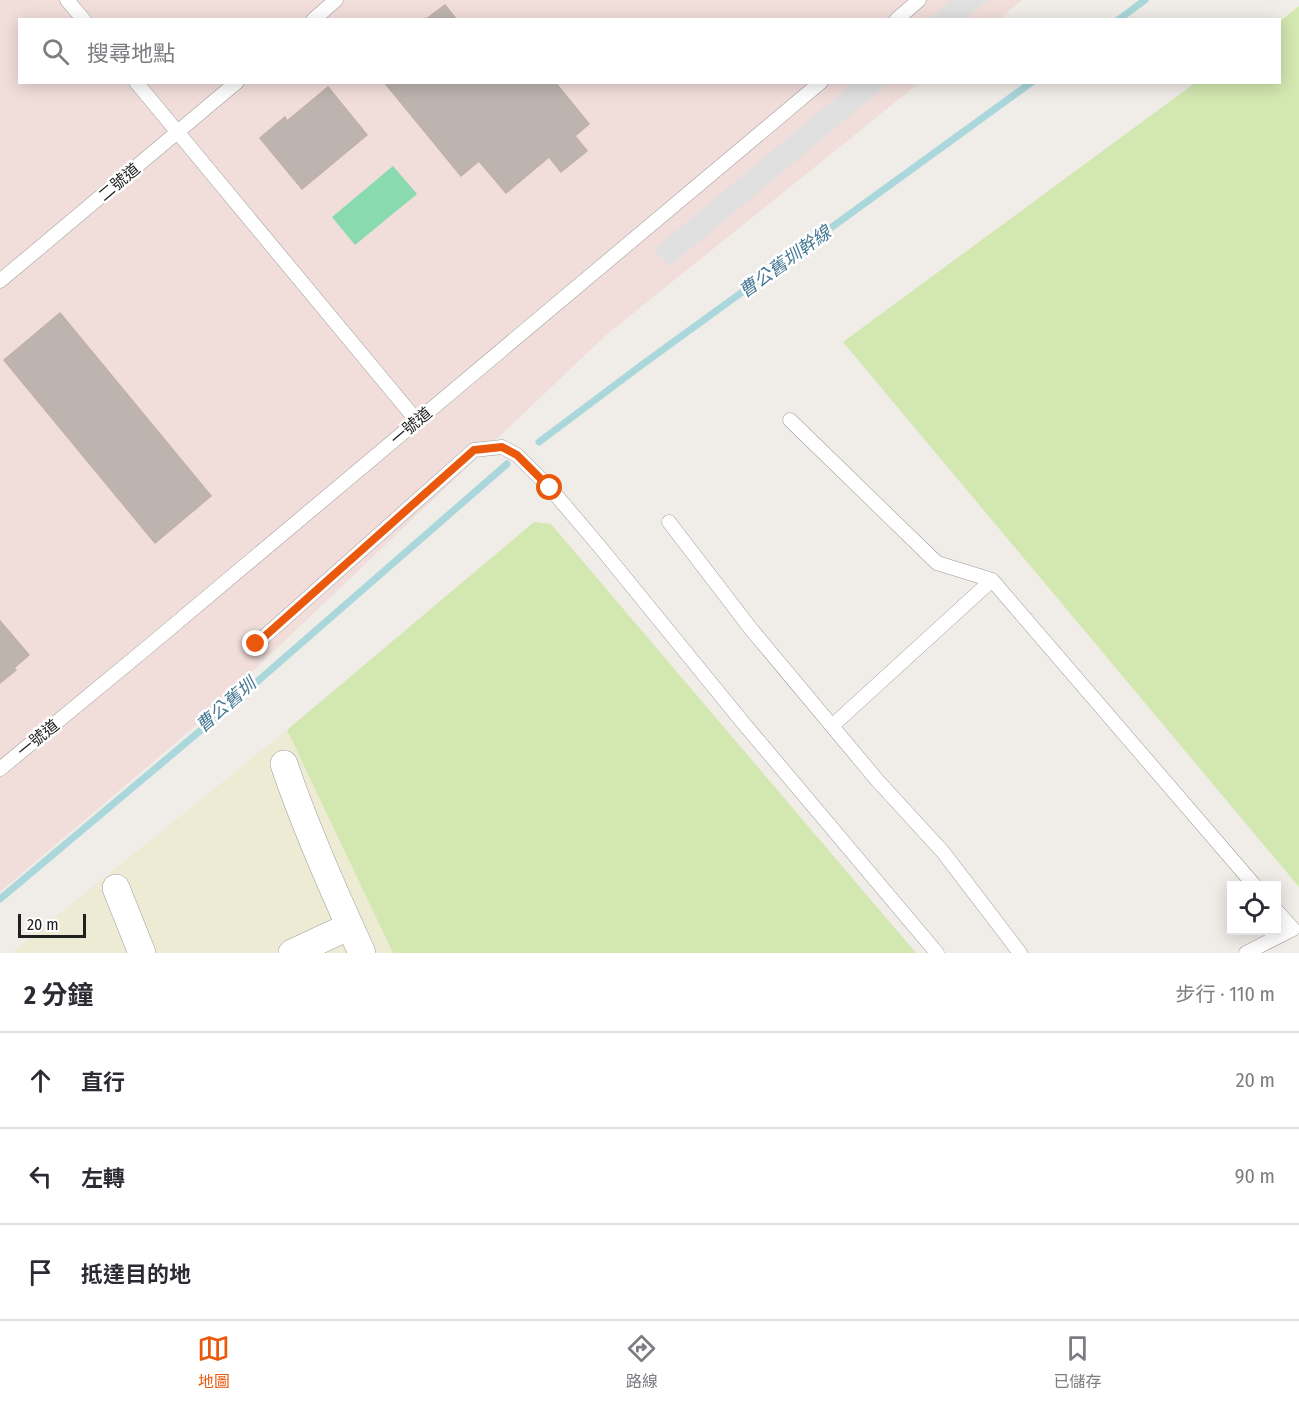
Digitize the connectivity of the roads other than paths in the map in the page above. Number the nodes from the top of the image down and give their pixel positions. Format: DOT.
graph roads {
  1 [pos="68,0"];
  2 [pos="336,0"];
  3 [pos="911,2"];
  4 [pos="82,18"];
  5 [pos="315,18"];
  6 [pos="898,18"];
  7 [pos="138,84"];
  8 [pos="235,84"];
  9 [pos="819,84"];
  10 [pos="177,132"];
  11 [pos="0,281"];
  12 [pos="790,420"];
  13 [pos="417,421"];
  14 [pos="669,522"];
  15 [pos="992,580"];
  16 [pos="256,644"];
  17 [pos="832,726"];
  18 [pos="284,764"];
  19 [pos="0,769"];
  20 [pos="1252,881"];
  21 [pos="116,888"];
  22 [pos="1281,916"];
  23 [pos="350,926"];
  24 [pos="142,953"];
  25 [pos="292,953"];
  26 [pos="362,953"];
  27 [pos="937,953"];
  28 [pos="1020,953"];
  29 [pos="1246,953"];
  1 -- 4 [label="lane"];
  2 -- 5 [label="lane"];
  3 -- 6 [label="lane"];
  7 -- 10 [label="lane"];
  8 -- 10 [label="lane, 二號道"];
  9 -- 13 [label="lane, 一號道"];
  10 -- 11 [label="lane, 二號道"];
  10 -- 13 [label="lane"];
  12 -- 15 [label="lane"];
  13 -- 19 [label="lane, 一號道"];
  14 -- 17 [label="lane"];
  15 -- 17 [label="lane"];
  15 -- 20 [label="lane"];
  16 -- 27 [label="lane"];
  17 -- 28 [label="lane"];
  18 -- 23 [label="street"];
  21 -- 24 [label="street"];
  22 -- 29 [label="lane"];
  23 -- 25 [label="street"];
  23 -- 26 [label="street"];
}
